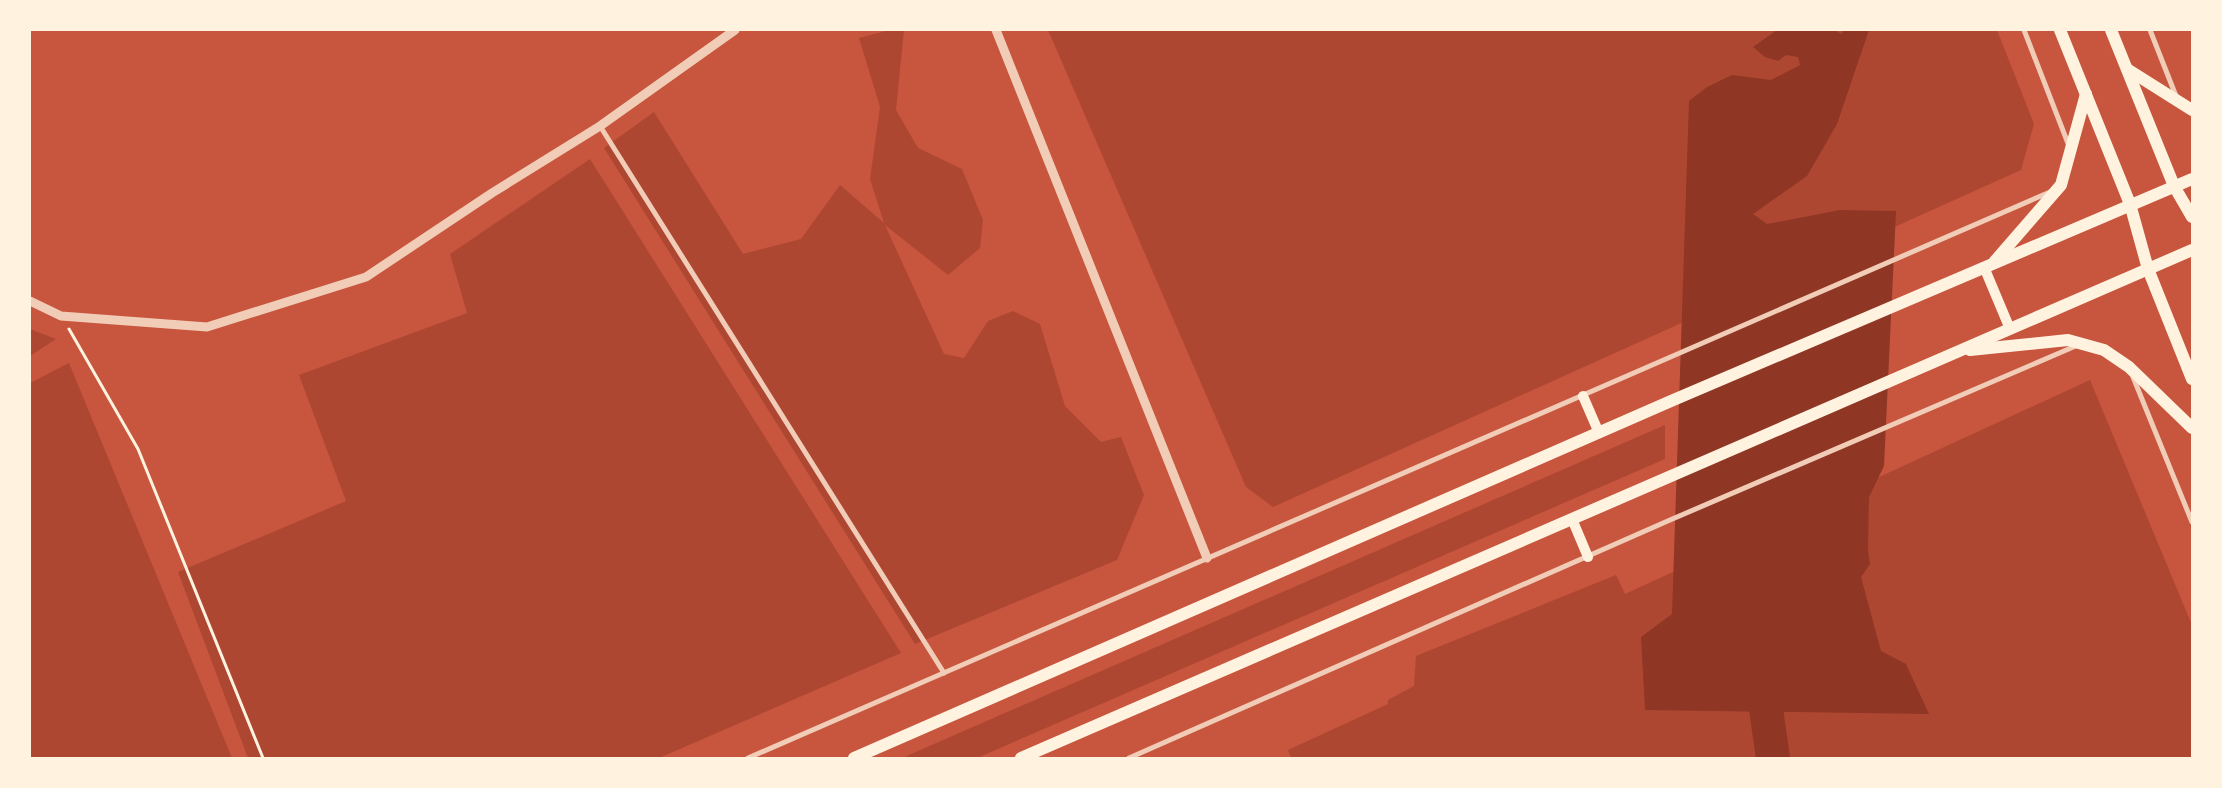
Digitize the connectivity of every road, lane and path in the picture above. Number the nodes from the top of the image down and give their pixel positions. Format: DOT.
graph roads {
  1 [pos="735,30"];
  2 [pos="996,30"];
  3 [pos="2024,30"];
  4 [pos="2060,30"];
  5 [pos="2111,30"];
  6 [pos="2150,30"];
  7 [pos="2127,69"];
  8 [pos="2086,94"];
  9 [pos="2178,101"];
  10 [pos="2192,110"];
  11 [pos="600,126"];
  12 [pos="2071,152"];
  13 [pos="2192,179"];
  14 [pos="2174,186"];
  15 [pos="2058,189"];
  16 [pos="2130,204"];
  17 [pos="2192,217"];
  18 [pos="2192,250"];
  19 [pos="1989,265"];
  20 [pos="2148,269"];
  21 [pos="30,301"];
  22 [pos="61,316"];
  23 [pos="2010,329"];
  24 [pos="2081,344"];
  25 [pos="1958,352"];
  26 [pos="2130,367"];
  27 [pos="2192,379"];
  28 [pos="1583,396"];
  29 [pos="2192,428"];
  30 [pos="1599,433"];
  31 [pos="1572,519"];
  32 [pos="2192,522"];
  33 [pos="1588,556"];
  34 [pos="1207,558"];
  35 [pos="944,673"];
  36 [pos="263,758"];
  37 [pos="748,758"];
  38 [pos="854,758"];
  39 [pos="1021,758"];
  40 [pos="1129,758"];
  1 -- 11 [label="street"];
  2 -- 34 [label="street"];
  3 -- 12 [label="street"];
  4 -- 8 [label="main road"];
  5 -- 7 [label="main road"];
  6 -- 9 [label="street"];
  7 -- 9 [label="main road"];
  7 -- 14 [label="main road"];
  8 -- 12 [label="main road"];
  8 -- 16 [label="main road"];
  9 -- 10 [label="main road"];
  11 -- 22 [label="street"];
  11 -- 35 [label="street"];
  12 -- 15 [label="main road"];
  13 -- 14 [label="main road"];
  14 -- 16 [label="main road"];
  14 -- 17 [label="main road"];
  15 -- 19 [label="main road"];
  15 -- 28 [label="street"];
  16 -- 19 [label="main road"];
  16 -- 20 [label="main road"];
  18 -- 20 [label="main road"];
  19 -- 23 [label="main road"];
  19 -- 30 [label="main road"];
  20 -- 23 [label="main road"];
  20 -- 27 [label="main road"];
  21 -- 22 [label="street"];
  22 -- 36 [label="path"];
  23 -- 25 [label="main road"];
  24 -- 25 [label="main road"];
  24 -- 26 [label="main road"];
  24 -- 33 [label="street"];
  25 -- 31 [label="main road"];
  26 -- 29 [label="main road"];
  26 -- 32 [label="street"];
  28 -- 30 [label="main road"];
  28 -- 34 [label="street"];
  30 -- 38 [label="main road"];
  31 -- 33 [label="main road"];
  31 -- 39 [label="main road"];
  33 -- 40 [label="street"];
  34 -- 35 [label="street"];
  35 -- 37 [label="street"];
}
